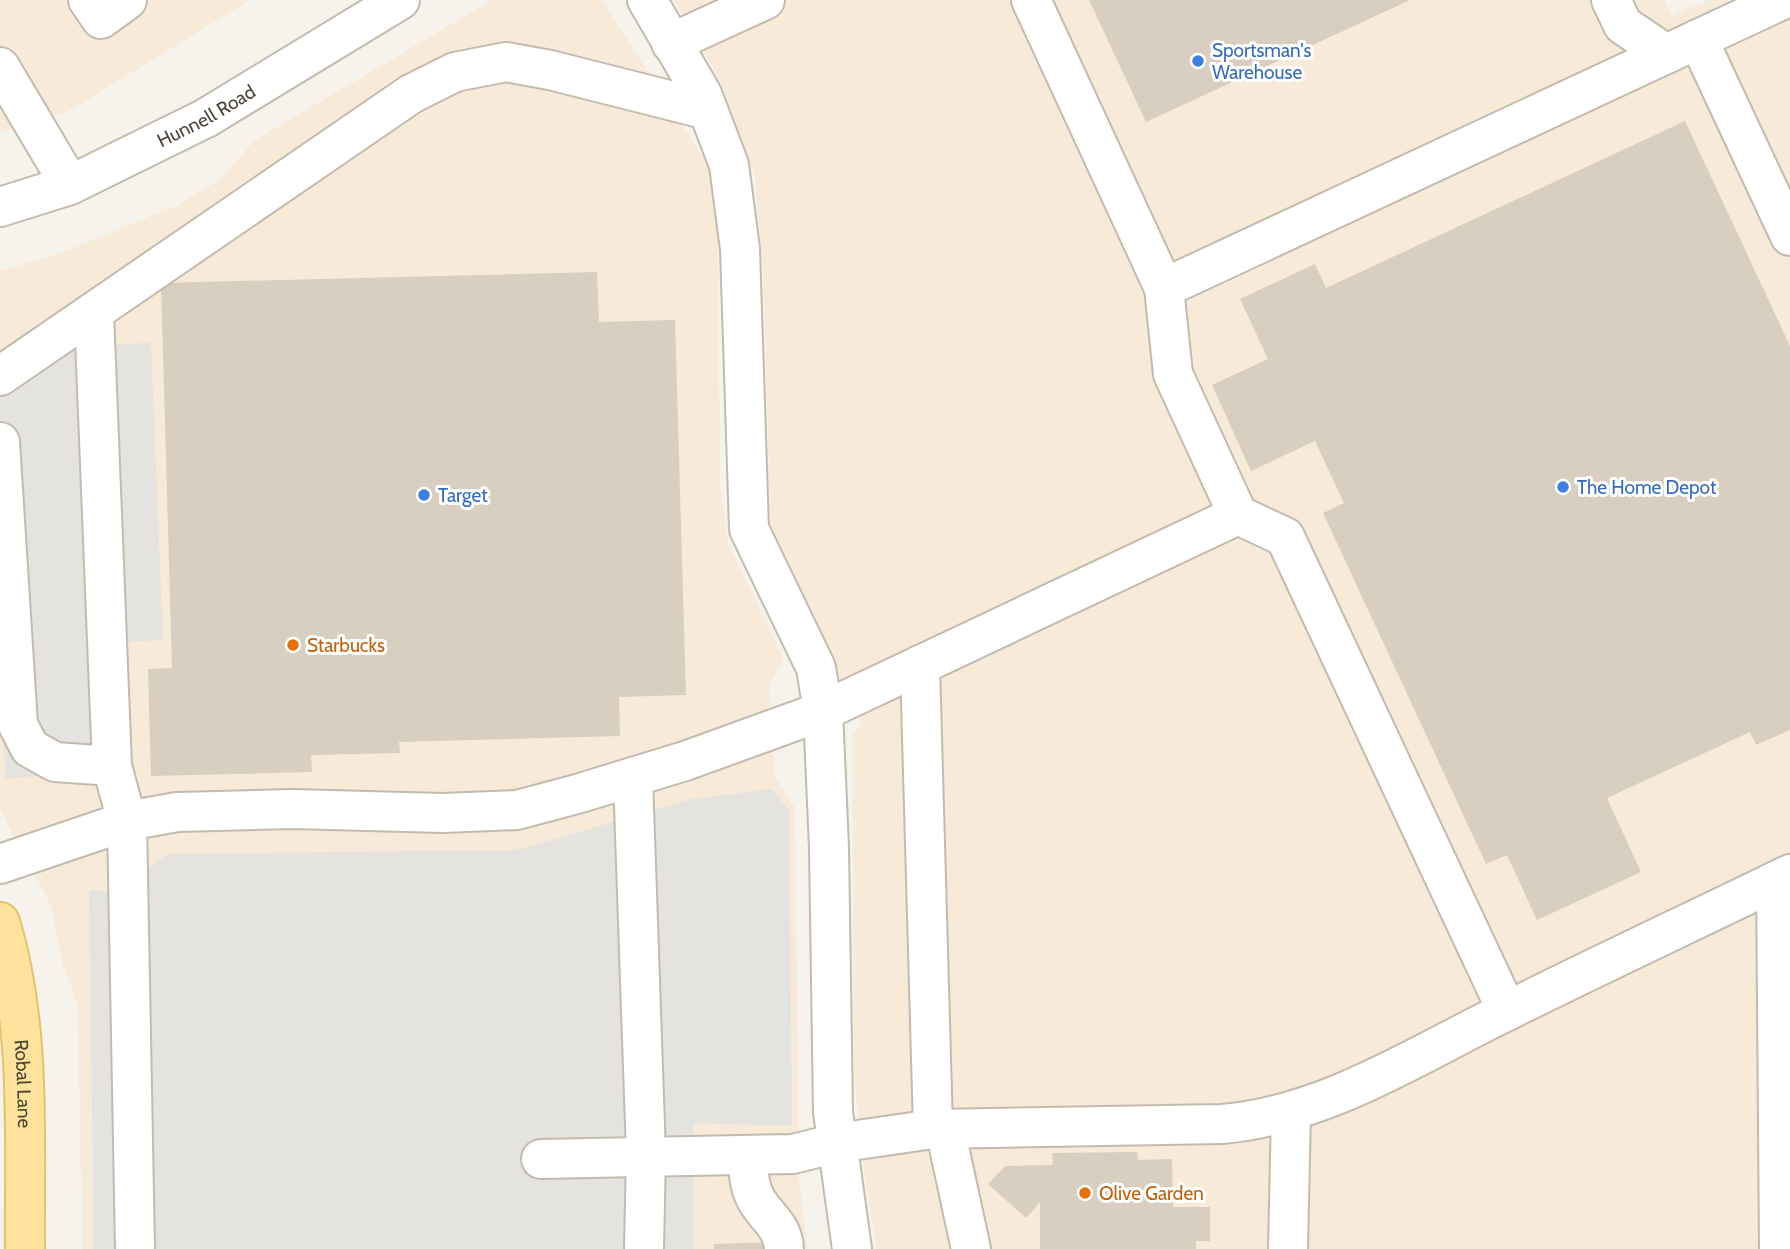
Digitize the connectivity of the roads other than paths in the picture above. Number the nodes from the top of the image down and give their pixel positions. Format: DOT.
graph roads {
  1 [pos="88,0"];
  2 [pos="127,0"];
  3 [pos="400,0"];
  4 [pos="647,0"];
  5 [pos="764,0"];
  6 [pos="1031,0"];
  7 [pos="1611,0"];
  8 [pos="1782,0"];
  9 [pos="671,43"];
  10 [pos="1682,47"];
  11 [pos="1,72"];
  12 [pos="708,110"];
  13 [pos="70,185"];
  14 [pos="0,207"];
  15 [pos="1790,236"];
  16 [pos="1164,288"];
  17 [pos="94,313"];
  18 [pos="0,376"];
  19 [pos="0,442"];
  20 [pos="1237,515"];
  21 [pos="920,665"];
  22 [pos="823,711"];
  23 [pos="112,766"];
  24 [pos="633,777"];
  25 [pos="127,821"];
  26 [pos="0,864"];
  27 [pos="1783,877"];
  28 [pos="0,922"];
  29 [pos="1507,1011"];
  30 [pos="1291,1112"];
  31 [pos="939,1129"];
  32 [pos="837,1143"];
  33 [pos="646,1155"];
  34 [pos="747,1155"];
  35 [pos="541,1158"];
  36 [pos="25,1249"];
  37 [pos="135,1249"];
  38 [pos="644,1249"];
  39 [pos="784,1249"];
  40 [pos="852,1249"];
  41 [pos="971,1249"];
  42 [pos="1288,1249"];
  43 [pos="1779,1249"];
  1 -- 2 [label="street"];
  3 -- 13 [label="street, Hunnell Road"];
  4 -- 9 [label="street"];
  5 -- 9 [label="street"];
  6 -- 16 [label="street"];
  7 -- 10 [label="street"];
  8 -- 10 [label="street"];
  9 -- 12 [label="street"];
  10 -- 15 [label="street"];
  10 -- 16 [label="street"];
  11 -- 13 [label="street"];
  12 -- 17 [label="street"];
  12 -- 22 [label="street"];
  13 -- 14 [label="street, Hunnell Road"];
  16 -- 20 [label="street"];
  17 -- 18 [label="street"];
  17 -- 23 [label="street"];
  19 -- 23 [label="street"];
  20 -- 21 [label="street"];
  20 -- 29 [label="street"];
  21 -- 22 [label="street"];
  21 -- 31 [label="street"];
  22 -- 24 [label="street"];
  22 -- 32 [label="street"];
  23 -- 25 [label="street"];
  24 -- 25 [label="street"];
  24 -- 33 [label="street"];
  25 -- 26 [label="street"];
  25 -- 37 [label="street"];
  27 -- 29 [label="street"];
  27 -- 43 [label="street"];
  28 -- 36 [label="main road, Robal Lane"];
  29 -- 30 [label="street"];
  30 -- 31 [label="street"];
  30 -- 42 [label="street"];
  31 -- 32 [label="street"];
  31 -- 41 [label="street"];
  32 -- 34 [label="street"];
  32 -- 40 [label="street"];
  33 -- 34 [label="street"];
  33 -- 35 [label="street"];
  33 -- 38 [label="street"];
  34 -- 39 [label="street"];
}
